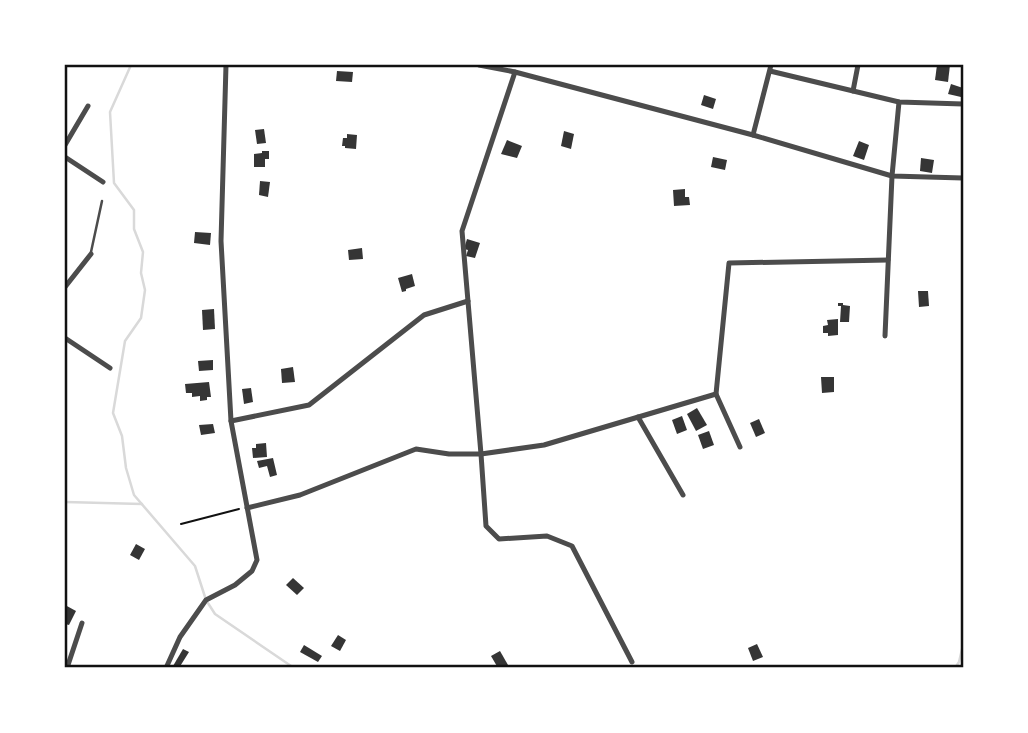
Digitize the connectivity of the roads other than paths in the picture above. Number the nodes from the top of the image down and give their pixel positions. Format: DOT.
graph roads {
  1 [pos="226,65"];
  2 [pos="479,65"];
  3 [pos="858,65"];
  4 [pos="770,68"];
  5 [pos="514,72"];
  6 [pos="853,91"];
  7 [pos="898,102"];
  8 [pos="963,104"];
  9 [pos="89,106"];
  10 [pos="753,135"];
  11 [pos="65,145"];
  12 [pos="65,157"];
  13 [pos="892,176"];
  14 [pos="963,178"];
  15 [pos="103,182"];
  16 [pos="102,201"];
  17 [pos="91,254"];
  18 [pos="888,260"];
  19 [pos="65,287"];
  20 [pos="468,301"];
  21 [pos="884,336"];
  22 [pos="65,338"];
  23 [pos="110,368"];
  24 [pos="716,394"];
  25 [pos="638,417"];
  26 [pos="231,421"];
  27 [pos="740,447"];
  28 [pos="481,454"];
  29 [pos="683,495"];
  30 [pos="247,508"];
  31 [pos="82,623"];
  32 [pos="632,662"];
  33 [pos="67,668"];
  34 [pos="166,668"];
  1 -- 26 [label="street"];
  2 -- 5 [label="street"];
  3 -- 6 [label="street"];
  4 -- 6 [label="street"];
  4 -- 10 [label="street"];
  5 -- 10 [label="street"];
  5 -- 20 [label="street"];
  6 -- 7 [label="street"];
  7 -- 8 [label="street"];
  7 -- 13 [label="street"];
  9 -- 11 [label="street"];
  10 -- 13 [label="street"];
  12 -- 15 [label="street"];
  13 -- 14 [label="street"];
  13 -- 18 [label="street"];
  16 -- 17 [label="lane"];
  17 -- 19 [label="street"];
  18 -- 21 [label="street"];
  18 -- 24 [label="street"];
  20 -- 26 [label="street"];
  20 -- 28 [label="street"];
  22 -- 23 [label="street"];
  24 -- 25 [label="street"];
  24 -- 27 [label="street"];
  25 -- 28 [label="street"];
  25 -- 29 [label="street"];
  26 -- 30 [label="street"];
  28 -- 30 [label="street"];
  28 -- 32 [label="street"];
  30 -- 34 [label="street"];
  31 -- 33 [label="street"];
}
